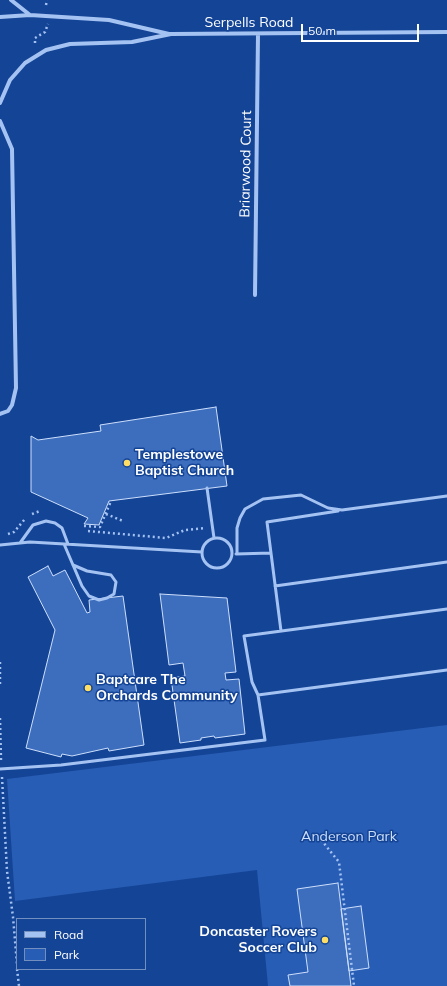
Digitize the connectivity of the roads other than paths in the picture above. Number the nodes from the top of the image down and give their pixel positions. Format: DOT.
graph roads {
  1 [pos="11,0"];
  2 [pos="30,15"];
  3 [pos="0,17"];
  4 [pos="447,32"];
  5 [pos="171,34"];
  6 [pos="258,34"];
  7 [pos="0,103"];
  8 [pos="0,121"];
  9 [pos="255,295"];
  10 [pos="0,414"];
  11 [pos="207,488"];
  12 [pos="447,496"];
  13 [pos="345,510"];
  14 [pos="214,538"];
  15 [pos="20,543"];
  16 [pos="64,544"];
  17 [pos="68,544"];
  18 [pos="0,546"];
  19 [pos="202,552"];
  20 [pos="232,553"];
  21 [pos="270,553"];
  22 [pos="237,554"];
  23 [pos="447,562"];
  24 [pos="73,565"];
  25 [pos="216,568"];
  26 [pos="216,574"];
  27 [pos="274,586"];
  28 [pos="447,609"];
  29 [pos="281,631"];
  30 [pos="447,670"];
  31 [pos="258,695"];
  32 [pos="0,769"];
  1 -- 2 [label="street"];
  2 -- 3 [label="street, Serpells Road"];
  2 -- 5 [label="street, Serpells Road"];
  4 -- 6 [label="street, Serpells Road"];
  5 -- 6 [label="street, Serpells Road"];
  5 -- 7 [label="street, Serpells Road"];
  6 -- 9 [label="street, Briarwood Court"];
  8 -- 10 [label="street"];
  11 -- 14 [label="lane"];
  12 -- 13 [label="lane"];
  13 -- 21 [label="lane"];
  13 -- 22 [label="lane"];
  14 -- 19 [label="lane"];
  14 -- 20 [label="lane"];
  15 -- 16 [label="lane"];
  15 -- 17 [label="lane"];
  15 -- 18 [label="lane"];
  16 -- 17 [label="lane"];
  16 -- 24 [label="lane"];
  17 -- 19 [label="lane"];
  19 -- 25 [label="lane"];
  20 -- 22 [label="lane"];
  20 -- 25 [label="lane"];
  21 -- 22 [label="lane"];
  21 -- 27 [label="lane"];
  23 -- 27 [label="lane"];
  24 -- 24 [label="lane"];
  25 -- 26 [label="lane"];
  27 -- 29 [label="lane"];
  28 -- 29 [label="lane"];
  29 -- 31 [label="lane"];
  30 -- 31 [label="lane"];
  31 -- 32 [label="lane"];
}
